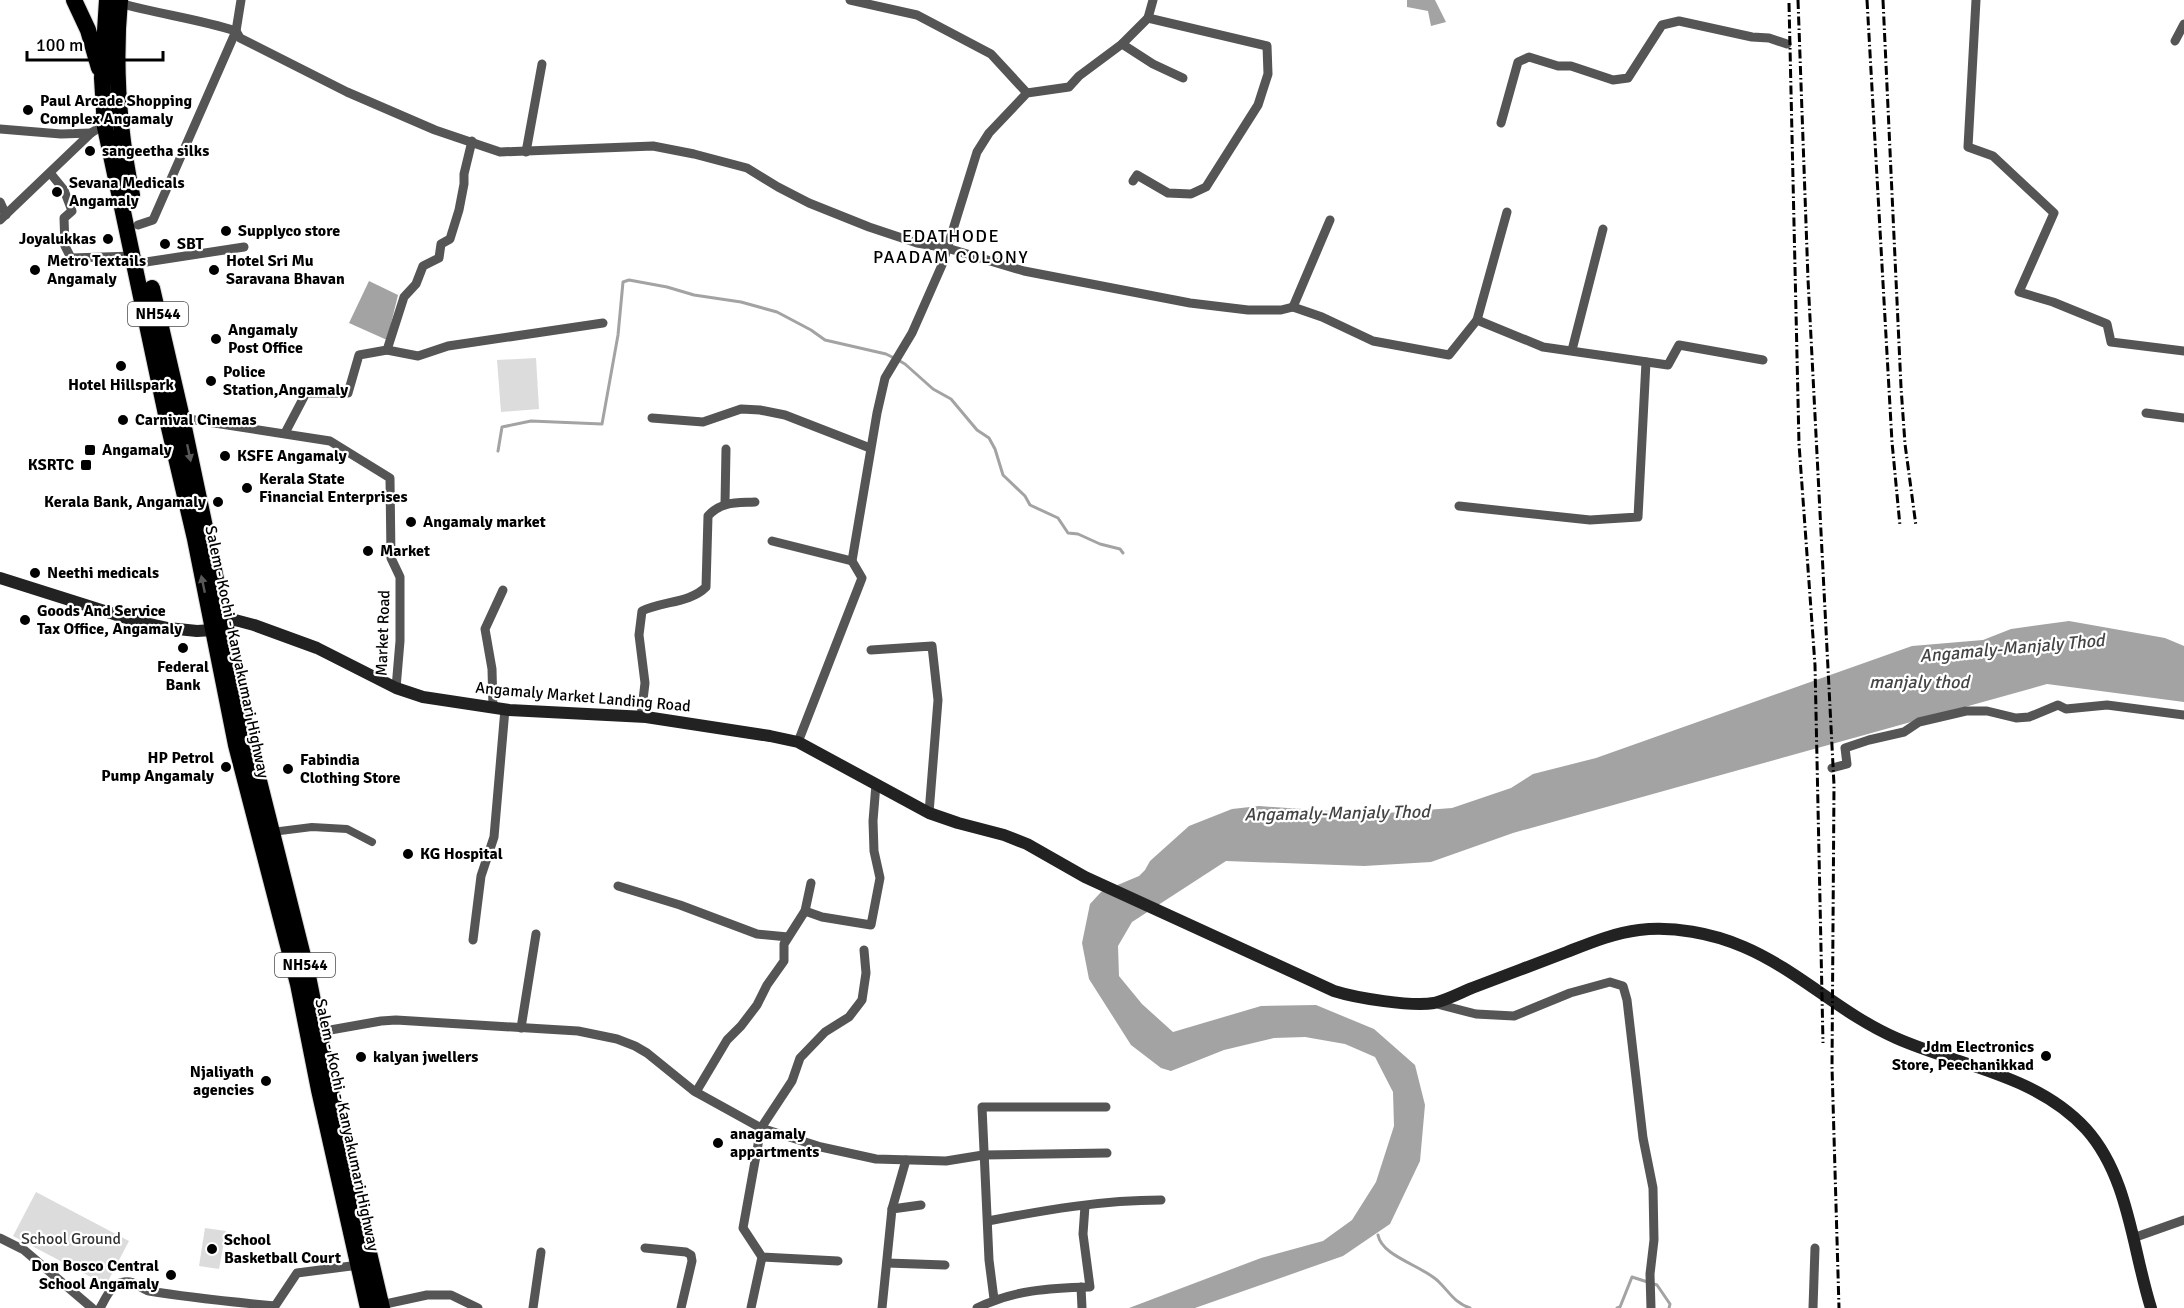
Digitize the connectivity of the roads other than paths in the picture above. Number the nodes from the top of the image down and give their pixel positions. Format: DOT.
graph roads {
  1 [pos="74,0"];
  2 [pos="241,0"];
  3 [pos="850,0"];
  4 [pos="1153,0"];
  5 [pos="1976,0"];
  6 [pos="116,1"];
  7 [pos="1148,18"];
  8 [pos="2184,24"];
  9 [pos="236,31"];
  10 [pos="2175,40"];
  11 [pos="1122,44"];
  12 [pos="1787,44"];
  13 [pos="542,64"];
  14 [pos="102,78"];
  15 [pos="1183,78"];
  16 [pos="1027,93"];
  17 [pos="1501,123"];
  18 [pos="98,128"];
  19 [pos="0,129"];
  20 [pos="472,141"];
  21 [pos="526,152"];
  22 [pos="51,174"];
  23 [pos="1133,181"];
  24 [pos="0,202"];
  25 [pos="1507,212"];
  26 [pos="3,218"];
  27 [pos="1330,220"];
  28 [pos="138,225"];
  29 [pos="1603,228"];
  30 [pos="244,247"];
  31 [pos="947,248"];
  32 [pos="140,259"];
  33 [pos="1293,307"];
  34 [pos="1477,320"];
  35 [pos="603,323"];
  36 [pos="387,350"];
  37 [pos="1572,350"];
  38 [pos="2184,351"];
  39 [pos="1763,360"];
  40 [pos="1646,362"];
  41 [pos="2146,413"];
  42 [pos="182,418"];
  43 [pos="652,418"];
  44 [pos="2184,418"];
  45 [pos="285,433"];
  46 [pos="870,448"];
  47 [pos="726,449"];
  48 [pos="755,502"];
  49 [pos="725,504"];
  50 [pos="1459,506"];
  51 [pos="772,541"];
  52 [pos="852,561"];
  53 [pos="0,578"];
  54 [pos="503,590"];
  55 [pos="219,626"];
  56 [pos="871,650"];
  57 [pos="396,688"];
  58 [pos="499,709"];
  59 [pos="2184,715"];
  60 [pos="641,717"];
  61 [pos="798,742"];
  62 [pos="1832,768"];
  63 [pos="876,784"];
  64 [pos="929,813"];
  65 [pos="272,832"];
  66 [pos="372,842"];
  67 [pos="811,883"];
  68 [pos="618,886"];
  69 [pos="805,911"];
  70 [pos="536,933"];
  71 [pos="788,938"];
  72 [pos="473,940"];
  73 [pos="864,950"];
  74 [pos="1433,1003"];
  75 [pos="521,1028"];
  76 [pos="319,1032"];
  77 [pos="696,1092"];
  78 [pos="1106,1107"];
  79 [pos="762,1128"];
  80 [pos="1107,1154"];
  81 [pos="983,1155"];
  82 [pos="906,1160"];
  83 [pos="1161,1200"];
  84 [pos="921,1205"];
  85 [pos="1085,1206"];
  86 [pos="892,1209"];
  87 [pos="2184,1220"];
  88 [pos="988,1221"];
  89 [pos="0,1238"];
  90 [pos="2133,1238"];
  91 [pos="645,1248"];
  92 [pos="1815,1248"];
  93 [pos="541,1252"];
  94 [pos="762,1257"];
  95 [pos="838,1261"];
  96 [pos="887,1263"];
  97 [pos="359,1264"];
  98 [pos="945,1265"];
  99 [pos="1081,1287"];
  100 [pos="994,1299"];
  101 [pos="275,1307"];
  102 [pos="377,1307"];
  103 [pos="92,1308"];
  104 [pos="100,1308"];
  105 [pos="478,1308"];
  106 [pos="534,1308"];
  107 [pos="681,1308"];
  108 [pos="751,1308"];
  109 [pos="882,1308"];
  110 [pos="977,1308"];
  111 [pos="1082,1308"];
  112 [pos="1651,1308"];
  113 [pos="1813,1308"];
  114 [pos="2151,1308"];
  1 -- 14 [label="highway"];
  2 -- 9 [label="street"];
  3 -- 16 [label="street"];
  4 -- 7 [label="street"];
  5 -- 38 [label="street"];
  6 -- 9 [label="street"];
  6 -- 14 [label="highway, Salem - Kochi - Kanyakumari Highway / NH544"];
  6 -- 28 [label="highway, Salem - Kochi - Kanyakumari Highway / NH544"];
  7 -- 11 [label="street"];
  7 -- 23 [label="street"];
  8 -- 10 [label="street"];
  9 -- 20 [label="street"];
  9 -- 28 [label="street"];
  11 -- 15 [label="street"];
  11 -- 16 [label="street"];
  12 -- 17 [label="street"];
  13 -- 21 [label="street"];
  14 -- 18 [label="highway, Salem - Kochi - Kanyakumari Highway / NH544"];
  16 -- 31 [label="street"];
  18 -- 19 [label="street"];
  18 -- 22 [label="street"];
  18 -- 32 [label="highway, Salem - Kochi - Kanyakumari Highway / NH544"];
  20 -- 21 [label="street"];
  20 -- 36 [label="street"];
  21 -- 31 [label="street"];
  22 -- 26 [label="street"];
  22 -- 32 [label="street"];
  24 -- 26 [label="street"];
  25 -- 34 [label="street"];
  27 -- 33 [label="street"];
  28 -- 32 [label="highway, Salem - Kochi - Kanyakumari Highway / NH544"];
  29 -- 37 [label="street"];
  30 -- 32 [label="street"];
  31 -- 33 [label="street"];
  31 -- 46 [label="street"];
  32 -- 42 [label="highway, Salem - Kochi - Kanyakumari Highway / NH544"];
  55 -- 32 [label="highway, Salem - Kochi - Kanyakumari Highway / NH544, one-way"];
  33 -- 34 [label="street"];
  34 -- 37 [label="street"];
  35 -- 36 [label="street"];
  36 -- 45 [label="street"];
  37 -- 40 [label="street"];
  39 -- 40 [label="street"];
  40 -- 50 [label="street"];
  41 -- 44 [label="street"];
  42 -- 45 [label="street, Market Road"];
  42 -- 55 [label="highway, Salem - Kochi - Kanyakumari Highway / NH544, one-way"];
  43 -- 46 [label="street"];
  45 -- 57 [label="street, Market Road"];
  46 -- 52 [label="street"];
  47 -- 49 [label="street"];
  48 -- 49 [label="street"];
  49 -- 60 [label="street"];
  51 -- 52 [label="street"];
  52 -- 61 [label="street"];
  53 -- 55 [label="main road, Angamaly Market Landing Road"];
  54 -- 58 [label="street"];
  55 -- 57 [label="main road, Angamaly Market Landing Road"];
  55 -- 65 [label="highway, Salem - Kochi - Kanyakumari Highway / NH544"];
  55 -- 97 [label="highway, Salem - Kochi - Kanyakumari Highway / NH544"];
  56 -- 64 [label="street"];
  57 -- 58 [label="main road, Angamaly Market Landing Road"];
  58 -- 60 [label="main road, Angamaly Market Landing Road"];
  58 -- 72 [label="street"];
  59 -- 62 [label="street"];
  60 -- 61 [label="main road, Angamaly Market Landing Road"];
  61 -- 63 [label="main road, Angamaly Market Landing Road"];
  63 -- 64 [label="main road, Angamaly Market Landing Road"];
  63 -- 69 [label="street"];
  64 -- 74 [label="main road, Angamaly Market Landing Road"];
  65 -- 66 [label="street"];
  65 -- 76 [label="highway, Salem - Kochi - Kanyakumari Highway / NH544"];
  67 -- 69 [label="street"];
  68 -- 71 [label="street"];
  69 -- 71 [label="street"];
  70 -- 75 [label="street"];
  71 -- 77 [label="street"];
  73 -- 79 [label="street"];
  74 -- 90 [label="main road"];
  74 -- 112 [label="street"];
  75 -- 76 [label="street"];
  75 -- 77 [label="street"];
  76 -- 102 [label="highway, Salem - Kochi - Kanyakumari Highway / NH544"];
  77 -- 79 [label="street"];
  78 -- 81 [label="street"];
  79 -- 82 [label="street"];
  79 -- 94 [label="street"];
  80 -- 81 [label="street"];
  81 -- 82 [label="street"];
  81 -- 88 [label="street"];
  82 -- 86 [label="street"];
  83 -- 85 [label="street"];
  84 -- 86 [label="street"];
  85 -- 88 [label="street"];
  85 -- 99 [label="street"];
  86 -- 96 [label="street"];
  87 -- 90 [label="street"];
  88 -- 100 [label="street"];
  89 -- 103 [label="street"];
  90 -- 114 [label="main road"];
  91 -- 107 [label="street"];
  92 -- 113 [label="street"];
  93 -- 106 [label="street"];
  94 -- 95 [label="street"];
  94 -- 108 [label="street"];
  96 -- 98 [label="street"];
  96 -- 109 [label="street"];
  97 -- 101 [label="street"];
  97 -- 102 [label="highway, Salem - Kochi - Kanyakumari Highway / NH544"];
  99 -- 100 [label="street"];
  99 -- 111 [label="street"];
  100 -- 110 [label="street"];
  101 -- 104 [label="street"];
  102 -- 105 [label="street"];
}
